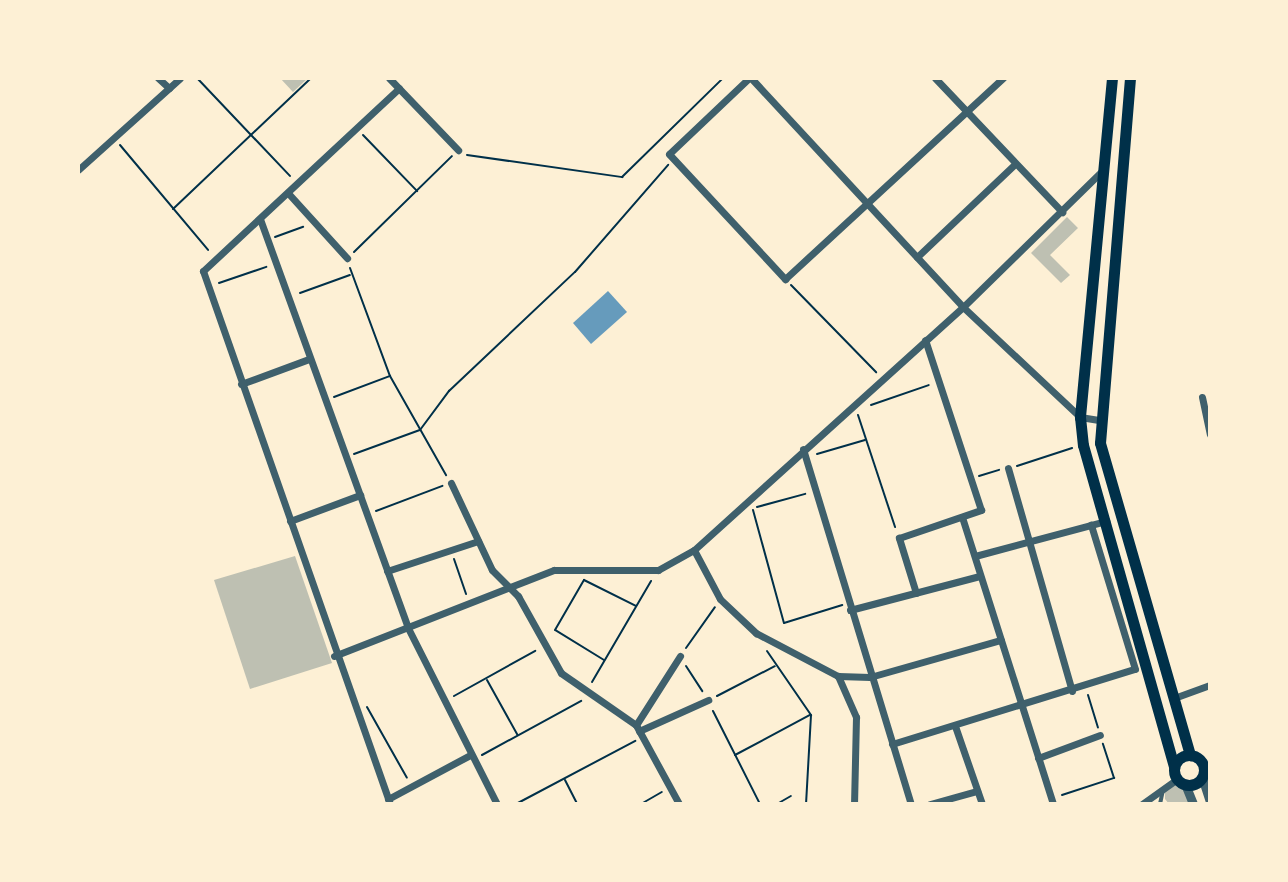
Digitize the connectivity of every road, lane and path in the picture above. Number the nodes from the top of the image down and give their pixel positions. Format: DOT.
graph roads {
  1 [pos="158,78"];
  2 [pos="180,78"];
  3 [pos="197,78"];
  4 [pos="311,78"];
  5 [pos="389,78"];
  6 [pos="723,78"];
  7 [pos="750,78"];
  8 [pos="935,78"];
  9 [pos="1003,78"];
  10 [pos="1112,78"];
  11 [pos="1130,78"];
  12 [pos="169,88"];
  13 [pos="399,88"];
  14 [pos="966,112"];
  15 [pos="357,128"];
  16 [pos="251,135"];
  17 [pos="114,138"];
  18 [pos="458,150"];
  19 [pos="671,156"];
  20 [pos="1015,164"];
  21 [pos="78,170"];
  22 [pos="1101,172"];
  23 [pos="298,184"];
  24 [pos="417,191"];
  25 [pos="288,193"];
  26 [pos="868,203"];
  27 [pos="173,209"];
  28 [pos="1062,212"];
  29 [pos="260,219"];
  30 [pos="315,223"];
  31 [pos="267,240"];
  32 [pos="917,257"];
  33 [pos="347,258"];
  34 [pos="216,259"];
  35 [pos="275,264"];
  36 [pos="352,274"];
  37 [pos="785,279"];
  38 [pos="206,288"];
  39 [pos="287,298"];
  40 [pos="963,307"];
  41 [pos="925,340"];
  42 [pos="309,359"];
  43 [pos="390,376"];
  44 [pos="881,378"];
  45 [pos="938,382"];
  46 [pos="241,384"];
  47 [pos="1202,397"];
  48 [pos="325,400"];
  49 [pos="853,403"];
  50 [pos="870,406"];
  51 [pos="1080,417"];
  52 [pos="1099,420"];
  53 [pos="420,430"];
  54 [pos="1210,434"];
  55 [pos="866,440"];
  56 [pos="1083,445"];
  57 [pos="804,454"];
  58 [pos="345,457"];
  59 [pos="1008,468"];
  60 [pos="970,478"];
  61 [pos="451,483"];
  62 [pos="814,492"];
  63 [pos="360,495"];
  64 [pos="368,514"];
  65 [pos="962,517"];
  66 [pos="290,521"];
  67 [pos="1106,521"];
  68 [pos="1091,525"];
  69 [pos="899,538"];
  70 [pos="478,541"];
  71 [pos="1031,542"];
  72 [pos="450,550"];
  73 [pos="694,550"];
  74 [pos="975,556"];
  75 [pos="658,570"];
  76 [pos="387,571"];
  77 [pos="980,576"];
  78 [pos="509,584"];
  79 [pos="916,593"];
  80 [pos="720,599"];
  81 [pos="469,602"];
  82 [pos="636,606"];
  83 [pos="848,607"];
  84 [pos="408,628"];
  85 [pos="756,633"];
  86 [pos="1001,640"];
  87 [pos="543,646"];
  88 [pos="334,656"];
  89 [pos="680,656"];
  90 [pos="604,660"];
  91 [pos="777,665"];
  92 [pos="838,676"];
  93 [pos="870,677"];
  94 [pos="486,679"];
  95 [pos="1210,685"];
  96 [pos="1085,686"];
  97 [pos="1072,691"];
  98 [pos="587,695"];
  99 [pos="1174,698"];
  100 [pos="708,700"];
  101 [pos="364,701"];
  102 [pos="445,701"];
  103 [pos="1022,706"];
  104 [pos="811,715"];
  105 [pos="955,726"];
  106 [pos="640,731"];
  107 [pos="518,735"];
  108 [pos="1100,735"];
  109 [pos="892,744"];
  110 [pos="735,755"];
  111 [pos="471,757"];
  112 [pos="1038,758"];
  113 [pos="1200,758"];
  114 [pos="1179,777"];
  115 [pos="1202,777"];
  116 [pos="564,779"];
  117 [pos="414,785"];
  118 [pos="670,788"];
  119 [pos="1163,788"];
  120 [pos="977,791"];
  121 [pos="791,796"];
  122 [pos="1052,801"];
  123 [pos="1210,801"];
  124 [pos="389,802"];
  125 [pos="497,804"];
  126 [pos="516,804"];
  127 [pos="577,804"];
  128 [pos="641,804"];
  129 [pos="679,804"];
  130 [pos="760,804"];
  131 [pos="777,804"];
  132 [pos="806,804"];
  133 [pos="854,804"];
  134 [pos="911,804"];
  135 [pos="930,804"];
  136 [pos="982,804"];
  137 [pos="1142,804"];
  138 [pos="1160,804"];
  139 [pos="1193,804"];
  1 -- 12 [label="street"];
  2 -- 12 [label="street"];
  3 -- 16 [label="path"];
  4 -- 16 [label="path"];
  5 -- 13 [label="street"];
  6 -- 18 [label="path"];
  7 -- 19 [label="street"];
  7 -- 26 [label="street"];
  8 -- 14 [label="street"];
  9 -- 14 [label="street"];
  10 -- 22 [label="main road"];
  11 -- 52 [label="main road"];
  12 -- 17 [label="street"];
  13 -- 15 [label="street"];
  13 -- 18 [label="street"];
  14 -- 20 [label="street"];
  14 -- 26 [label="street"];
  15 -- 23 [label="street"];
  15 -- 24 [label="path"];
  16 -- 23 [label="path"];
  16 -- 27 [label="path"];
  17 -- 21 [label="street"];
  17 -- 27 [label="path"];
  18 -- 24 [label="path"];
  19 -- 37 [label="street"];
  19 -- 53 [label="path"];
  20 -- 28 [label="street"];
  20 -- 32 [label="street"];
  22 -- 28 [label="street"];
  22 -- 51 [label="main road"];
  23 -- 25 [label="street"];
  24 -- 33 [label="path"];
  25 -- 29 [label="street"];
  25 -- 30 [label="street"];
  26 -- 32 [label="street"];
  26 -- 37 [label="street"];
  27 -- 34 [label="path"];
  28 -- 40 [label="street"];
  29 -- 31 [label="street"];
  29 -- 34 [label="street"];
  30 -- 31 [label="path"];
  30 -- 33 [label="street"];
  31 -- 35 [label="street"];
  32 -- 40 [label="street"];
  33 -- 36 [label="path"];
  34 -- 38 [label="street"];
  35 -- 38 [label="path"];
  35 -- 39 [label="street"];
  36 -- 39 [label="path"];
  36 -- 43 [label="path"];
  37 -- 44 [label="path"];
  38 -- 46 [label="street"];
  39 -- 42 [label="street"];
  40 -- 41 [label="street"];
  40 -- 51 [label="street"];
  41 -- 44 [label="street"];
  41 -- 45 [label="street"];
  42 -- 46 [label="street"];
  42 -- 48 [label="street"];
  43 -- 48 [label="path"];
  43 -- 53 [label="path"];
  44 -- 49 [label="street"];
  45 -- 50 [label="path"];
  45 -- 60 [label="street"];
  46 -- 66 [label="street"];
  47 -- 54 [label="street"];
  48 -- 58 [label="street"];
  49 -- 55 [label="path"];
  49 -- 57 [label="street"];
  51 -- 52 [label="street"];
  51 -- 56 [label="main road"];
  52 -- 99 [label="main road"];
  53 -- 58 [label="path"];
  53 -- 61 [label="path"];
  55 -- 57 [label="path"];
  55 -- 69 [label="path"];
  56 -- 59 [label="path"];
  56 -- 67 [label="main road"];
  57 -- 62 [label="street"];
  57 -- 73 [label="street"];
  58 -- 63 [label="street"];
  59 -- 60 [label="path"];
  59 -- 71 [label="street"];
  60 -- 65 [label="street"];
  61 -- 64 [label="path"];
  61 -- 70 [label="street"];
  62 -- 83 [label="street"];
  62 -- 83 [label="path"];
  63 -- 64 [label="street"];
  63 -- 66 [label="street"];
  64 -- 76 [label="street"];
  65 -- 69 [label="street"];
  65 -- 74 [label="street"];
  66 -- 88 [label="street"];
  67 -- 68 [label="street"];
  67 -- 114 [label="main road"];
  68 -- 71 [label="street"];
  68 -- 96 [label="street"];
  69 -- 79 [label="street"];
  70 -- 72 [label="street"];
  70 -- 78 [label="street"];
  71 -- 74 [label="street"];
  71 -- 97 [label="street"];
  72 -- 76 [label="street"];
  72 -- 81 [label="path"];
  73 -- 75 [label="street"];
  73 -- 80 [label="street"];
  74 -- 77 [label="street"];
  75 -- 78 [label="street"];
  75 -- 82 [label="path"];
  76 -- 84 [label="street"];
  77 -- 79 [label="street"];
  77 -- 86 [label="street"];
  78 -- 81 [label="street"];
  78 -- 87 [label="street"];
  79 -- 83 [label="street"];
  80 -- 85 [label="street"];
  80 -- 89 [label="path"];
  81 -- 84 [label="street"];
  82 -- 90 [label="path"];
  82 -- 90 [label="path"];
  83 -- 93 [label="street"];
  84 -- 88 [label="street"];
  84 -- 102 [label="street"];
  85 -- 91 [label="path"];
  85 -- 92 [label="street"];
  86 -- 93 [label="street"];
  86 -- 103 [label="street"];
  87 -- 94 [label="path"];
  87 -- 98 [label="street"];
  88 -- 124 [label="street"];
  89 -- 100 [label="path"];
  89 -- 106 [label="street"];
  90 -- 98 [label="path"];
  91 -- 100 [label="path"];
  91 -- 104 [label="path"];
  92 -- 93 [label="street"];
  92 -- 133 [label="street"];
  93 -- 109 [label="street"];
  94 -- 102 [label="path"];
  94 -- 107 [label="path"];
  95 -- 99 [label="street"];
  96 -- 97 [label="street"];
  96 -- 108 [label="path"];
  97 -- 103 [label="street"];
  98 -- 106 [label="street"];
  98 -- 107 [label="path"];
  99 -- 113 [label="main road"];
  100 -- 106 [label="street"];
  100 -- 110 [label="path"];
  101 -- 117 [label="path"];
  102 -- 111 [label="street"];
  103 -- 105 [label="street"];
  103 -- 112 [label="street"];
  104 -- 110 [label="path"];
  104 -- 132 [label="path"];
  105 -- 109 [label="street"];
  105 -- 120 [label="street"];
  106 -- 116 [label="path"];
  106 -- 118 [label="street"];
  107 -- 111 [label="path"];
  108 -- 112 [label="street"];
  108 -- 122 [label="path"];
  109 -- 134 [label="street"];
  110 -- 130 [label="path"];
  111 -- 117 [label="street"];
  111 -- 125 [label="street"];
  112 -- 122 [label="street"];
  113 -- 114 [label="main road"];
  113 -- 115 [label="main road"];
  114 -- 115 [label="main road"];
  114 -- 119 [label="street"];
  114 -- 139 [label="street"];
  115 -- 123 [label="street"];
  116 -- 126 [label="path"];
  116 -- 127 [label="path"];
  117 -- 124 [label="street"];
  118 -- 128 [label="path"];
  118 -- 129 [label="street"];
  119 -- 137 [label="street"];
  119 -- 138 [label="lane"];
  120 -- 135 [label="street"];
  120 -- 136 [label="street"];
  121 -- 131 [label="path"];
}
